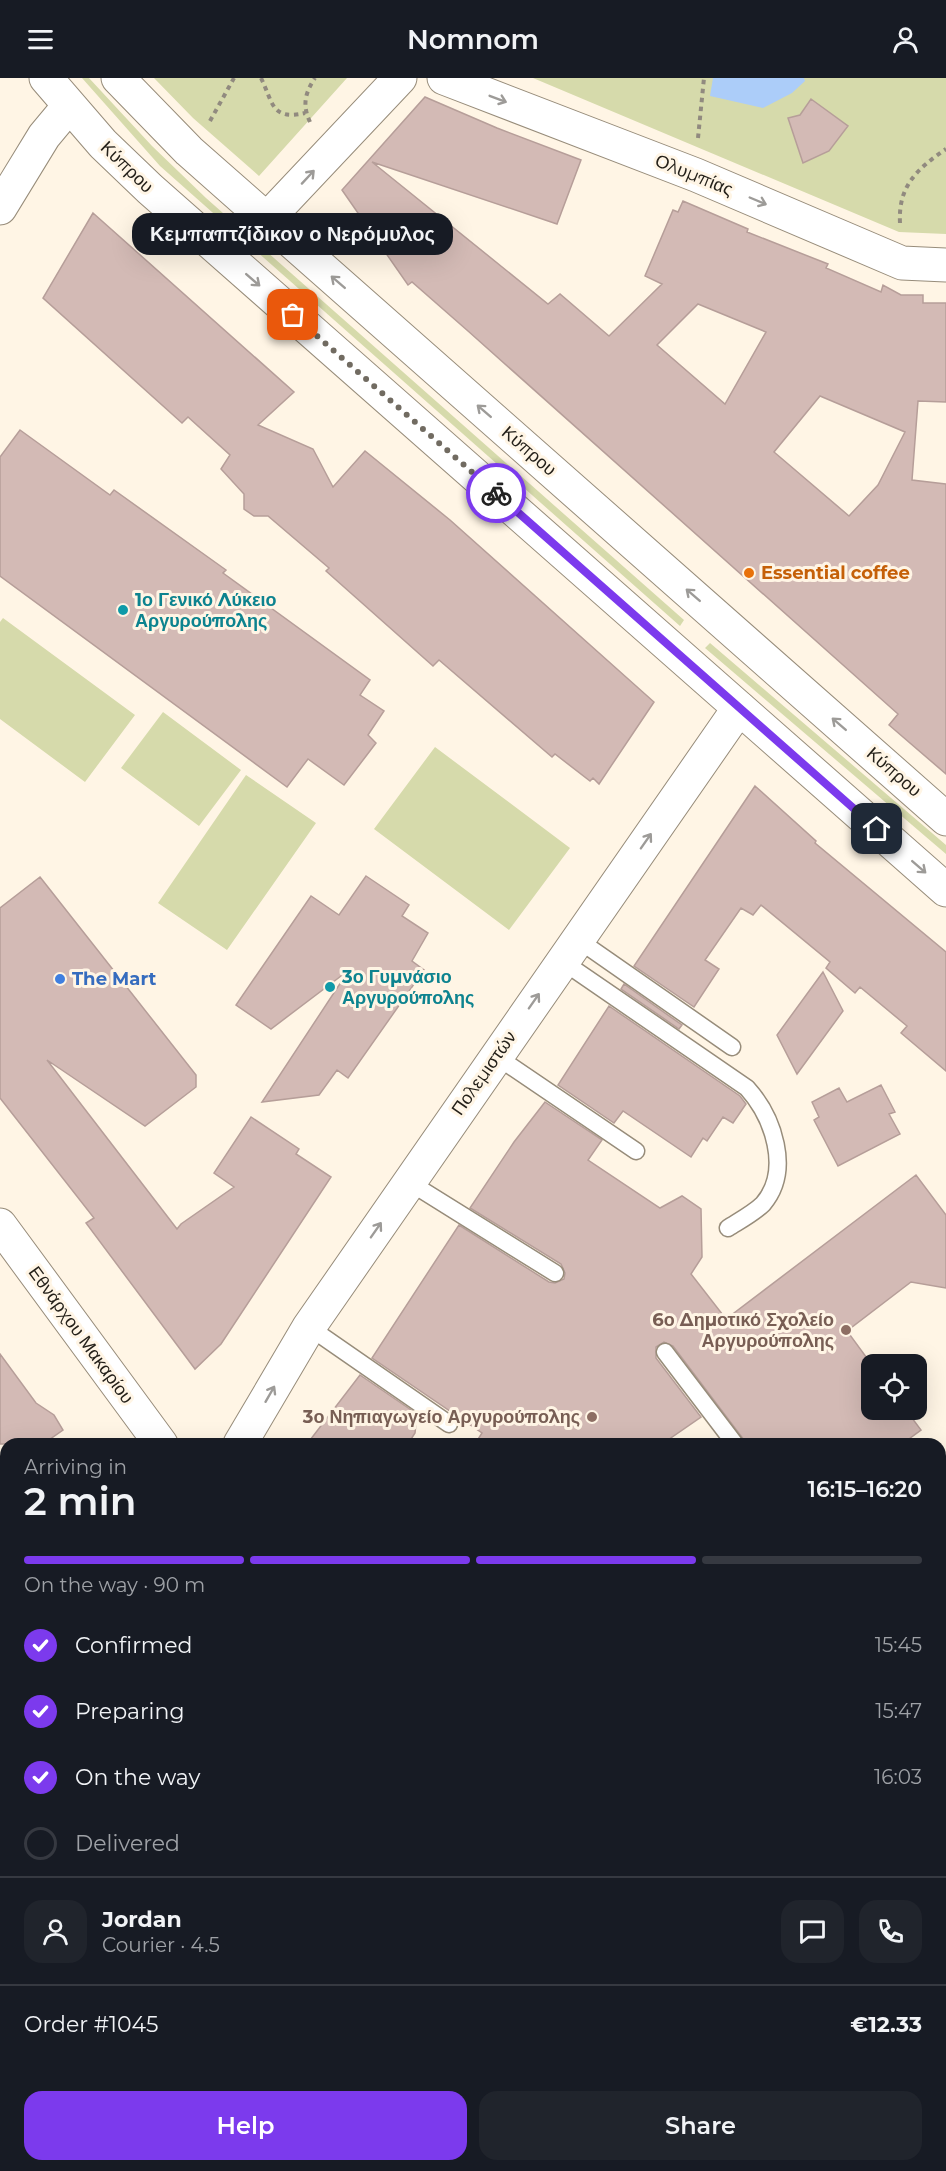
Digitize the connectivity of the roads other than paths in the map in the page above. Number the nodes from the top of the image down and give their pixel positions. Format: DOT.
graph roads {
  1 [pos="46,78"];
  2 [pos="118,78"];
  3 [pos="400,78"];
  4 [pos="444,78"];
  5 [pos="69,106"];
  6 [pos="0,208"];
  7 [pos="267,219"];
  8 [pos="946,265"];
  9 [pos="739,708"];
  10 [pos="946,819"];
  11 [pos="946,890"];
  12 [pos="569,950"];
  13 [pos="732,1047"];
  14 [pos="496,1056"];
  15 [pos="636,1151"];
  16 [pos="409,1182"];
  17 [pos="0,1225"];
  18 [pos="728,1228"];
  19 [pos="555,1273"];
  20 [pos="309,1327"];
  21 [pos="665,1352"];
  22 [pos="449,1424"];
  23 [pos="157,1438"];
  24 [pos="244,1438"];
  25 [pos="730,1438"];
  1 -- 5 [label="main road, Κύπρου"];
  2 -- 7 [label="main road, Κύπρου"];
  7 -- 3 [label="main road, one-way"];
  4 -- 8 [label="main road, Ολυμπίας, one-way"];
  5 -- 6 [label="main road"];
  5 -- 9 [label="main road, Κύπρου, one-way"];
  10 -- 7 [label="main road, Κύπρου, one-way"];
  9 -- 11 [label="main road, Κύπρου, one-way"];
  12 -- 9 [label="main road, Πολεμιστών, one-way"];
  12 -- 13 [label="lane"];
  14 -- 12 [label="main road, Πολεμιστών, one-way"];
  12 -- 18 [label="lane"];
  14 -- 15 [label="lane"];
  14 -- 16 [label="main road, Πολεμιστών"];
  16 -- 19 [label="lane"];
  20 -- 16 [label="main road, Πολεμιστών, one-way"];
  17 -- 23 [label="main road, Εθνάρχου Μακαρίου"];
  20 -- 22 [label="lane"];
  24 -- 20 [label="main road, Πολεμιστών, one-way"];
  21 -- 25 [label="lane"];
}
